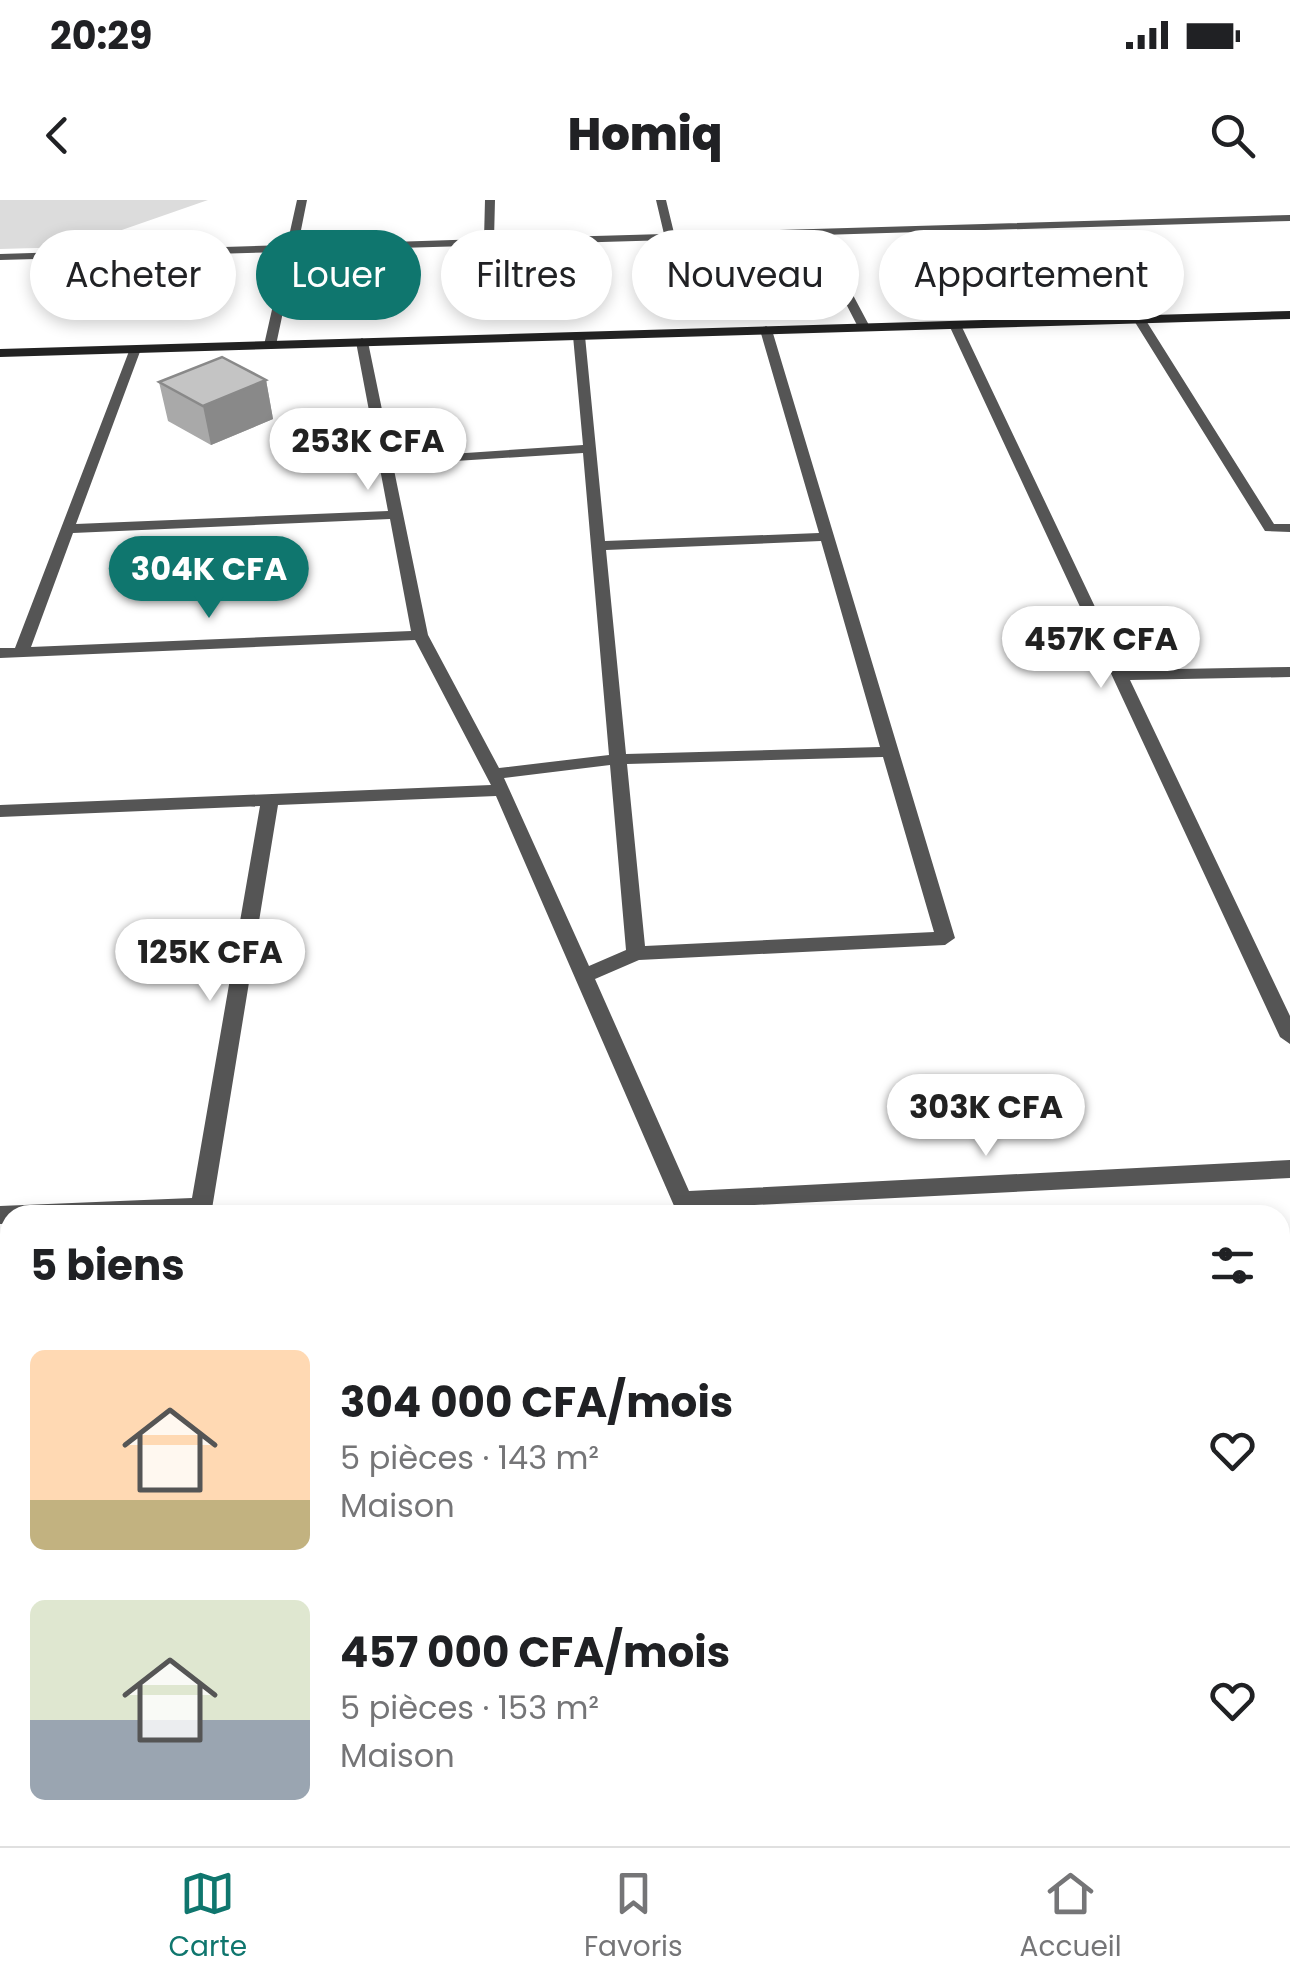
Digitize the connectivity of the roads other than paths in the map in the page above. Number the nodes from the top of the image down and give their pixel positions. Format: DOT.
graph roads {
  1 [pos="302,200"];
  2 [pos="490,200"];
  3 [pos="661,200"];
  4 [pos="1290,218"];
  5 [pos="296,230"];
  6 [pos="489,230"];
  7 [pos="668,230"];
  8 [pos="859,230"];
  9 [pos="256,249"];
  10 [pos="0,257"];
  11 [pos="1290,315"];
  12 [pos="859,318"];
  13 [pos="1184,318"];
  14 [pos="276,320"];
  15 [pos="1138,320"];
  16 [pos="954,325"];
  17 [pos="864,328"];
  18 [pos="766,330"];
  19 [pos="580,336"];
  20 [pos="362,342"];
  21 [pos="270,345"];
  22 [pos="136,349"];
  23 [pos="0,353"];
  24 [pos="590,448"];
  25 [pos="384,462"];
  26 [pos="395,516"];
  27 [pos="1290,528"];
  28 [pos="67,529"];
  29 [pos="825,537"];
  30 [pos="598,546"];
  31 [pos="420,636"];
  32 [pos="0,652"];
  33 [pos="20,652"];
  34 [pos="1290,672"];
  35 [pos="1119,674"];
  36 [pos="890,752"];
  37 [pos="617,759"];
  38 [pos="498,782"];
  39 [pos="270,800"];
  40 [pos="0,811"];
  41 [pos="636,953"];
  42 [pos="585,976"];
  43 [pos="1290,1037"];
  44 [pos="1290,1169"];
  45 [pos="201,1205"];
  46 [pos="686,1205"];
  47 [pos="719,1205"];
  1 -- 5 [label="street"];
  2 -- 6 [label="street"];
  3 -- 7 [label="street"];
  4 -- 8 [label="street"];
  9 -- 10 [label="street"];
  11 -- 13 [label="street"];
  12 -- 17 [label="street"];
  14 -- 21 [label="street"];
  15 -- 16 [label="street"];
  15 -- 27 [label="street"];
  16 -- 17 [label="street"];
  16 -- 35 [label="street"];
  17 -- 18 [label="street"];
  18 -- 19 [label="street"];
  18 -- 29 [label="street"];
  19 -- 20 [label="street"];
  19 -- 24 [label="street"];
  20 -- 21 [label="street"];
  20 -- 25 [label="street"];
  21 -- 22 [label="street"];
  22 -- 23 [label="street"];
  22 -- 28 [label="street"];
  24 -- 25 [label="street"];
  24 -- 30 [label="street"];
  25 -- 26 [label="street"];
  26 -- 28 [label="street"];
  26 -- 31 [label="street"];
  28 -- 33 [label="street"];
  29 -- 30 [label="street"];
  29 -- 36 [label="street"];
  30 -- 37 [label="street"];
  31 -- 33 [label="street"];
  31 -- 38 [label="street"];
  32 -- 33 [label="street"];
  34 -- 35 [label="street"];
  35 -- 43 [label="street"];
  36 -- 37 [label="street"];
  36 -- 41 [label="street"];
  37 -- 38 [label="street"];
  37 -- 41 [label="street"];
  38 -- 39 [label="street"];
  38 -- 42 [label="street"];
  39 -- 40 [label="street"];
  39 -- 45 [label="street"];
  41 -- 42 [label="street"];
  42 -- 46 [label="street"];
  44 -- 47 [label="street"];
}
